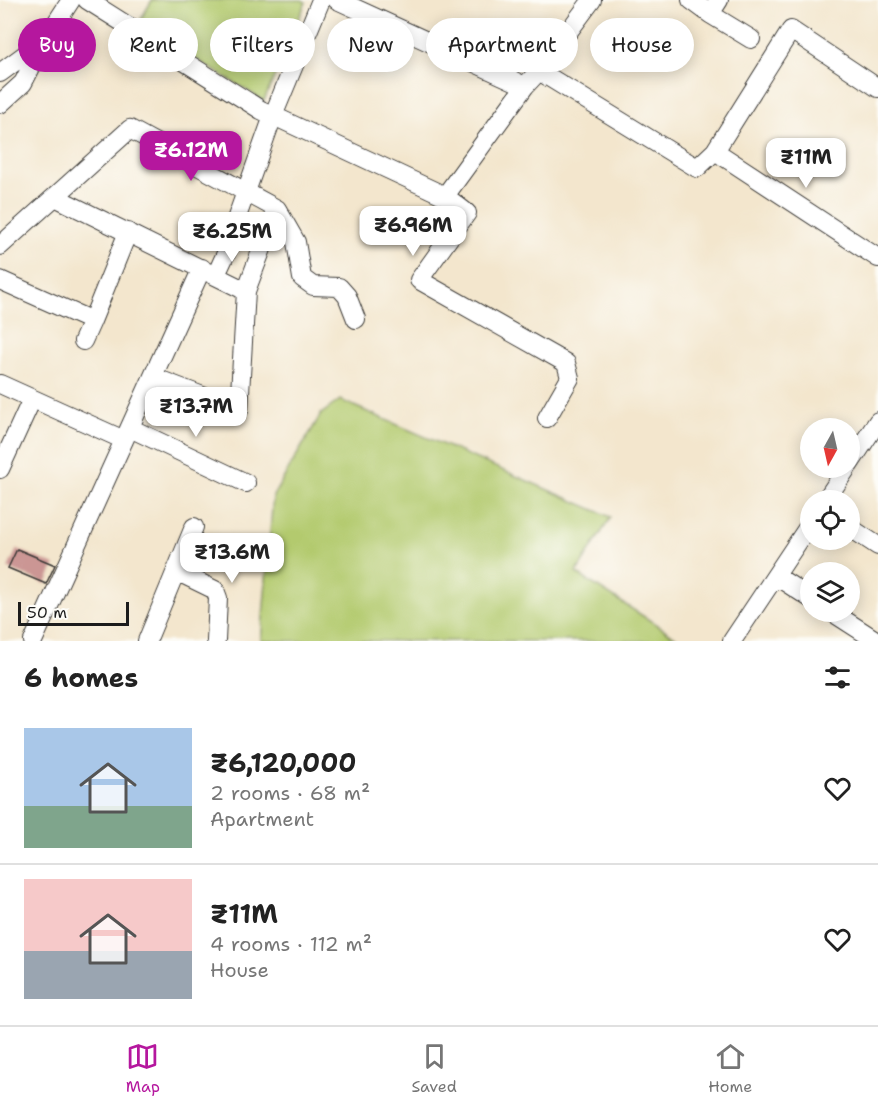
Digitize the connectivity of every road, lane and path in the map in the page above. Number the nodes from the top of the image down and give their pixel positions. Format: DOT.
graph roads {
  1 [pos="71,0"];
  2 [pos="87,0"];
  3 [pos="321,0"];
  4 [pos="338,0"];
  5 [pos="592,0"];
  6 [pos="691,0"];
  7 [pos="715,7"];
  8 [pos="59,18"];
  9 [pos="578,19"];
  10 [pos="751,39"];
  11 [pos="18,60"];
  12 [pos="29,72"];
  13 [pos="538,72"];
  14 [pos="541,72"];
  15 [pos="0,73"];
  16 [pos="525,86"];
  17 [pos="878,88"];
  18 [pos="0,104"];
  19 [pos="273,116"];
  20 [pos="715,151"];
  21 [pos="246,191"];
  22 [pos="445,195"];
  23 [pos="55,197"];
  24 [pos="277,209"];
  25 [pos="128,232"];
  26 [pos="0,246"];
  27 [pos="878,258"];
  28 [pos="209,272"];
  29 [pos="0,280"];
  30 [pos="246,291"];
  31 [pos="356,319"];
  32 [pos="92,321"];
  33 [pos="83,341"];
  34 [pos="153,377"];
  35 [pos="0,384"];
  36 [pos="32,399"];
  37 [pos="547,418"];
  38 [pos="127,434"];
  39 [pos="875,434"];
  40 [pos="860,452"];
  41 [pos="0,469"];
  42 [pos="246,483"];
  43 [pos="194,527"];
  44 [pos="860,534"];
  45 [pos="800,539"];
  46 [pos="878,546"];
  47 [pos="176,571"];
  48 [pos="776,576"];
  49 [pos="800,592"];
  50 [pos="848,622"];
  51 [pos="33,641"];
  52 [pos="147,641"];
  53 [pos="216,641"];
  54 [pos="732,641"];
  55 [pos="878,641"];
  1 -- 8 [label="street"];
  2 -- 19 [label="street"];
  3 -- 19 [label="street"];
  4 -- 16 [label="street"];
  5 -- 9 [label="street"];
  6 -- 7 [label="street"];
  7 -- 10 [label="street"];
  11 -- 15 [label="street"];
  12 -- 18 [label="street"];
  13 -- 16 [label="street"];
  14 -- 20 [label="street"];
  16 -- 22 [label="street"];
  17 -- 20 [label="street"];
  19 -- 21 [label="street"];
  19 -- 22 [label="street"];
  20 -- 27 [label="street"];
  21 -- 23 [label="street"];
  21 -- 24 [label="street"];
  21 -- 28 [label="street"];
  22 -- 37 [label="street"];
  23 -- 25 [label="street"];
  23 -- 26 [label="street"];
  24 -- 30 [label="street"];
  24 -- 31 [label="street"];
  25 -- 28 [label="street"];
  25 -- 32 [label="street"];
  28 -- 30 [label="street"];
  28 -- 34 [label="street"];
  29 -- 32 [label="street"];
  30 -- 34 [label="street"];
  32 -- 33 [label="street"];
  34 -- 38 [label="street"];
  35 -- 36 [label="street"];
  36 -- 38 [label="street"];
  36 -- 41 [label="street"];
  38 -- 42 [label="street"];
  38 -- 51 [label="street"];
  39 -- 40 [label="street"];
  43 -- 47 [label="street"];
  44 -- 46 [label="street"];
  45 -- 48 [label="street"];
  47 -- 52 [label="street"];
  47 -- 53 [label="street"];
  48 -- 49 [label="street"];
  48 -- 54 [label="street"];
  50 -- 55 [label="street"];
}
